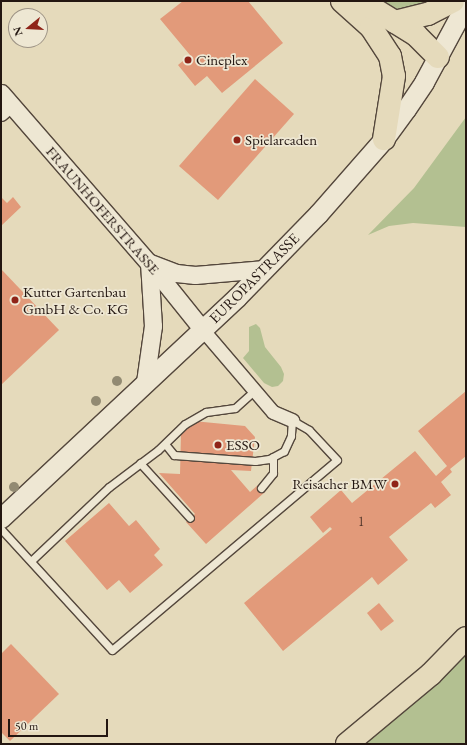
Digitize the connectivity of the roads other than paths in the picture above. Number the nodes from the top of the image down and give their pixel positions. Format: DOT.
graph roads {
  1 [pos="342,1"];
  2 [pos="361,1"];
  3 [pos="453,1"];
  4 [pos="466,4"];
  5 [pos="395,22"];
  6 [pos="371,27"];
  7 [pos="438,57"];
  8 [pos="4,104"];
  9 [pos="384,139"];
  10 [pos="149,262"];
  11 [pos="265,269"];
  12 [pos="202,329"];
  13 [pos="145,382"];
  14 [pos="254,391"];
  15 [pos="292,420"];
  16 [pos="165,444"];
  17 [pos="273,457"];
  18 [pos="140,463"];
  19 [pos="261,488"];
  20 [pos="1,518"];
  21 [pos="190,518"];
  22 [pos="1,529"];
  23 [pos="32,560"];
  24 [pos="466,638"];
  25 [pos="347,744"];
  1 -- 6 [label="highway"];
  2 -- 5 [label="highway"];
  3 -- 5 [label="highway"];
  4 -- 7 [label="main road, EUROPASTRASSE"];
  5 -- 7 [label="highway"];
  6 -- 7 [label="highway"];
  6 -- 9 [label="highway"];
  7 -- 9 [label="main road, EUROPASTRASSE"];
  8 -- 10 [label="street, FRAUNHOFERSTRASSE"];
  9 -- 11 [label="main road, EUROPASTRASSE"];
  10 -- 11 [label="street"];
  10 -- 12 [label="street, FRAUNHOFERSTRASSE"];
  10 -- 13 [label="street"];
  11 -- 12 [label="main road, EUROPASTRASSE"];
  12 -- 13 [label="main road, EUROPASTRASSE"];
  12 -- 14 [label="street"];
  13 -- 20 [label="main road, EUROPASTRASSE"];
  14 -- 15 [label="street"];
  14 -- 16 [label="lane"];
  15 -- 17 [label="lane"];
  15 -- 23 [label="lane"];
  16 -- 17 [label="lane"];
  16 -- 18 [label="lane"];
  17 -- 19 [label="lane"];
  18 -- 21 [label="lane"];
  18 -- 23 [label="lane"];
  22 -- 23 [label="lane"];
  24 -- 25 [label="highway"];
}
